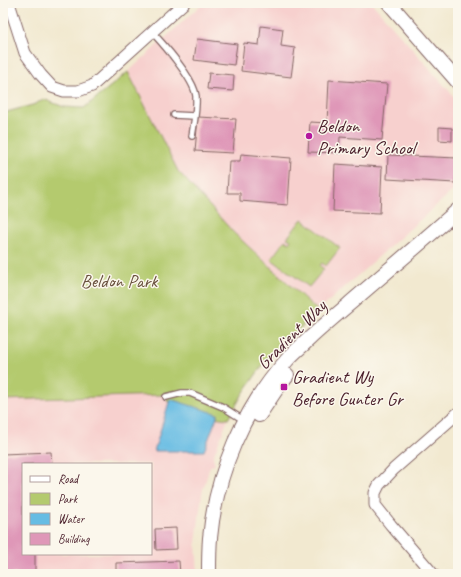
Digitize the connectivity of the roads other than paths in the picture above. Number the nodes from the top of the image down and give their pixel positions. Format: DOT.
graph roads {
  1 [pos="9,3"];
  2 [pos="184,3"];
  3 [pos="389,3"];
  4 [pos="402,3"];
  5 [pos="152,32"];
  6 [pos="458,67"];
  7 [pos="458,82"];
  8 [pos="174,115"];
  9 [pos="194,116"];
  10 [pos="192,136"];
  11 [pos="458,210"];
  12 [pos="458,220"];
  13 [pos="166,397"];
  14 [pos="458,413"];
  15 [pos="245,421"];
  16 [pos="209,574"];
  17 [pos="217,574"];
  18 [pos="433,574"];
  1 -- 5 [label="street"];
  2 -- 5 [label="street"];
  3 -- 7 [label="street"];
  4 -- 6 [label="street"];
  5 -- 9 [label="lane"];
  8 -- 9 [label="lane"];
  9 -- 10 [label="lane"];
  11 -- 15 [label="street, Gradient Way"];
  12 -- 17 [label="street, Gradient Way"];
  13 -- 15 [label="lane"];
  14 -- 18 [label="street"];
  15 -- 16 [label="street, Gradient Way"];
}
